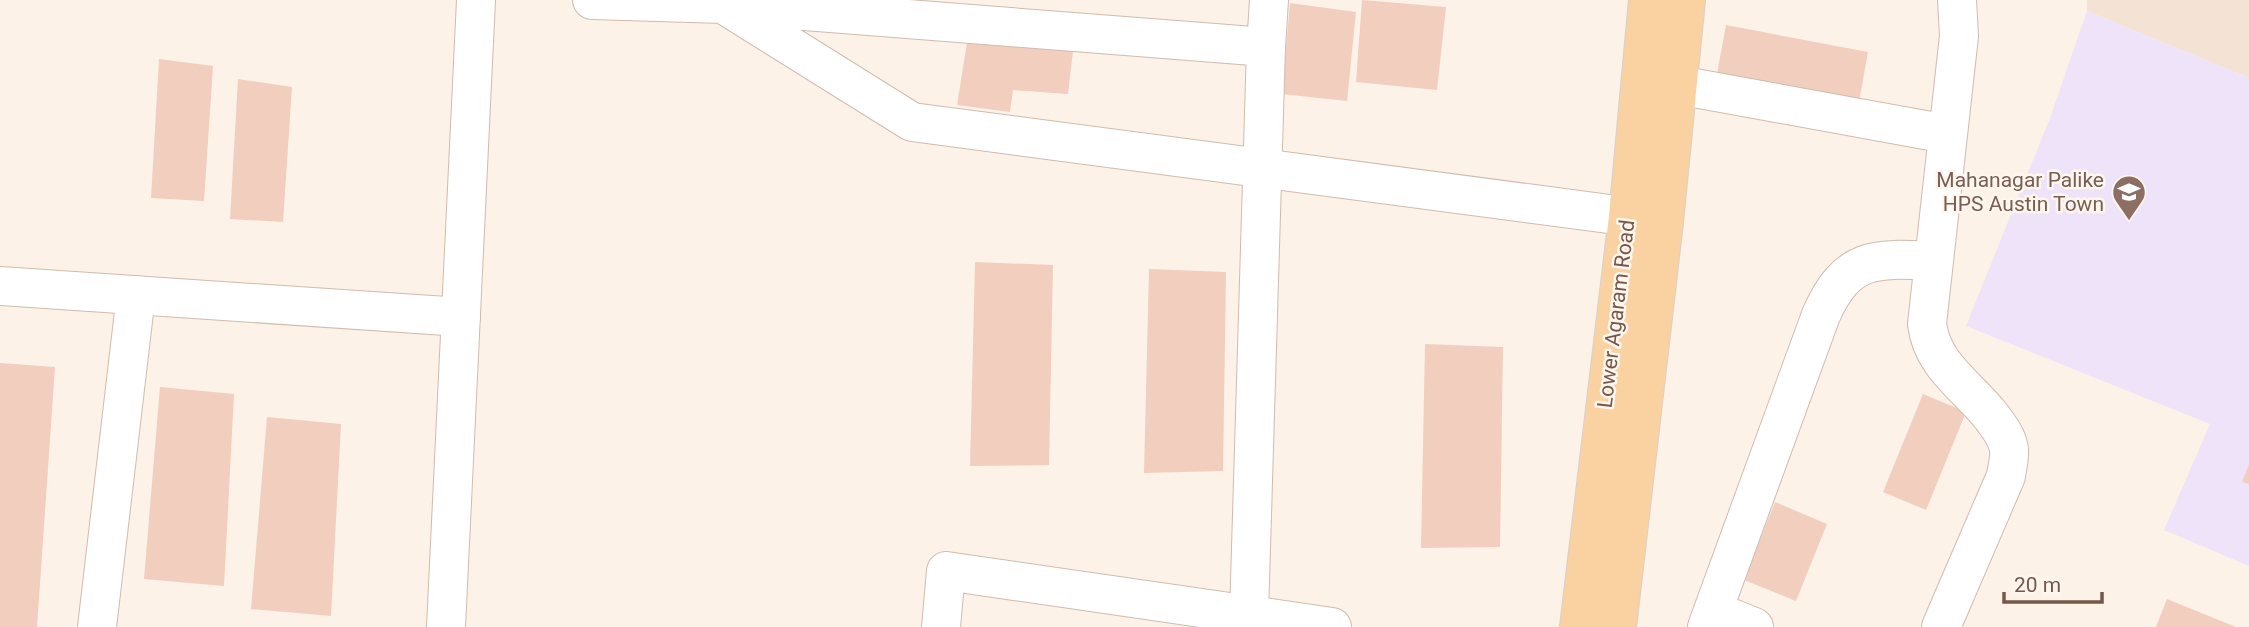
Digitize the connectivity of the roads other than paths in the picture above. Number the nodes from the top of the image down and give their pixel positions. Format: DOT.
graph roads {
  1 [pos="476,0"];
  2 [pos="592,0"];
  3 [pos="1269,0"];
  4 [pos="1648,0"];
  5 [pos="1686,0"];
  6 [pos="1957,0"];
  7 [pos="723,4"];
  8 [pos="1266,47"];
  9 [pos="1678,85"];
  10 [pos="1947,134"];
  11 [pos="1263,168"];
  12 [pos="1646,219"];
  13 [pos="1933,261"];
  14 [pos="0,286"];
  15 [pos="136,295"];
  16 [pos="461,317"];
  17 [pos="1249,615"];
  18 [pos="1710,619"];
  19 [pos="97,627"];
  20 [pos="446,627"];
  21 [pos="941,627"];
  22 [pos="1332,627"];
  23 [pos="1579,627"];
  24 [pos="1617,627"];
  25 [pos="1754,627"];
  26 [pos="1941,627"];
  1 -- 16 [label="lane"];
  2 -- 7 [label="lane"];
  3 -- 8 [label="lane"];
  4 -- 12 [label="main road, Lower Agaram Road"];
  5 -- 9 [label="main road, Lower Agaram Road"];
  6 -- 10 [label="lane"];
  7 -- 8 [label="lane"];
  7 -- 11 [label="lane"];
  8 -- 11 [label="lane"];
  9 -- 10 [label="lane"];
  9 -- 12 [label="main road, Lower Agaram Road"];
  10 -- 13 [label="lane"];
  11 -- 12 [label="lane"];
  11 -- 17 [label="lane"];
  12 -- 23 [label="main road, Lower Agaram Road"];
  12 -- 24 [label="main road, Lower Agaram Road"];
  13 -- 18 [label="lane"];
  13 -- 26 [label="lane"];
  14 -- 15 [label="lane"];
  15 -- 16 [label="lane"];
  15 -- 19 [label="lane"];
  16 -- 20 [label="lane"];
  17 -- 21 [label="lane"];
  17 -- 22 [label="lane"];
  18 -- 25 [label="lane"];
}
